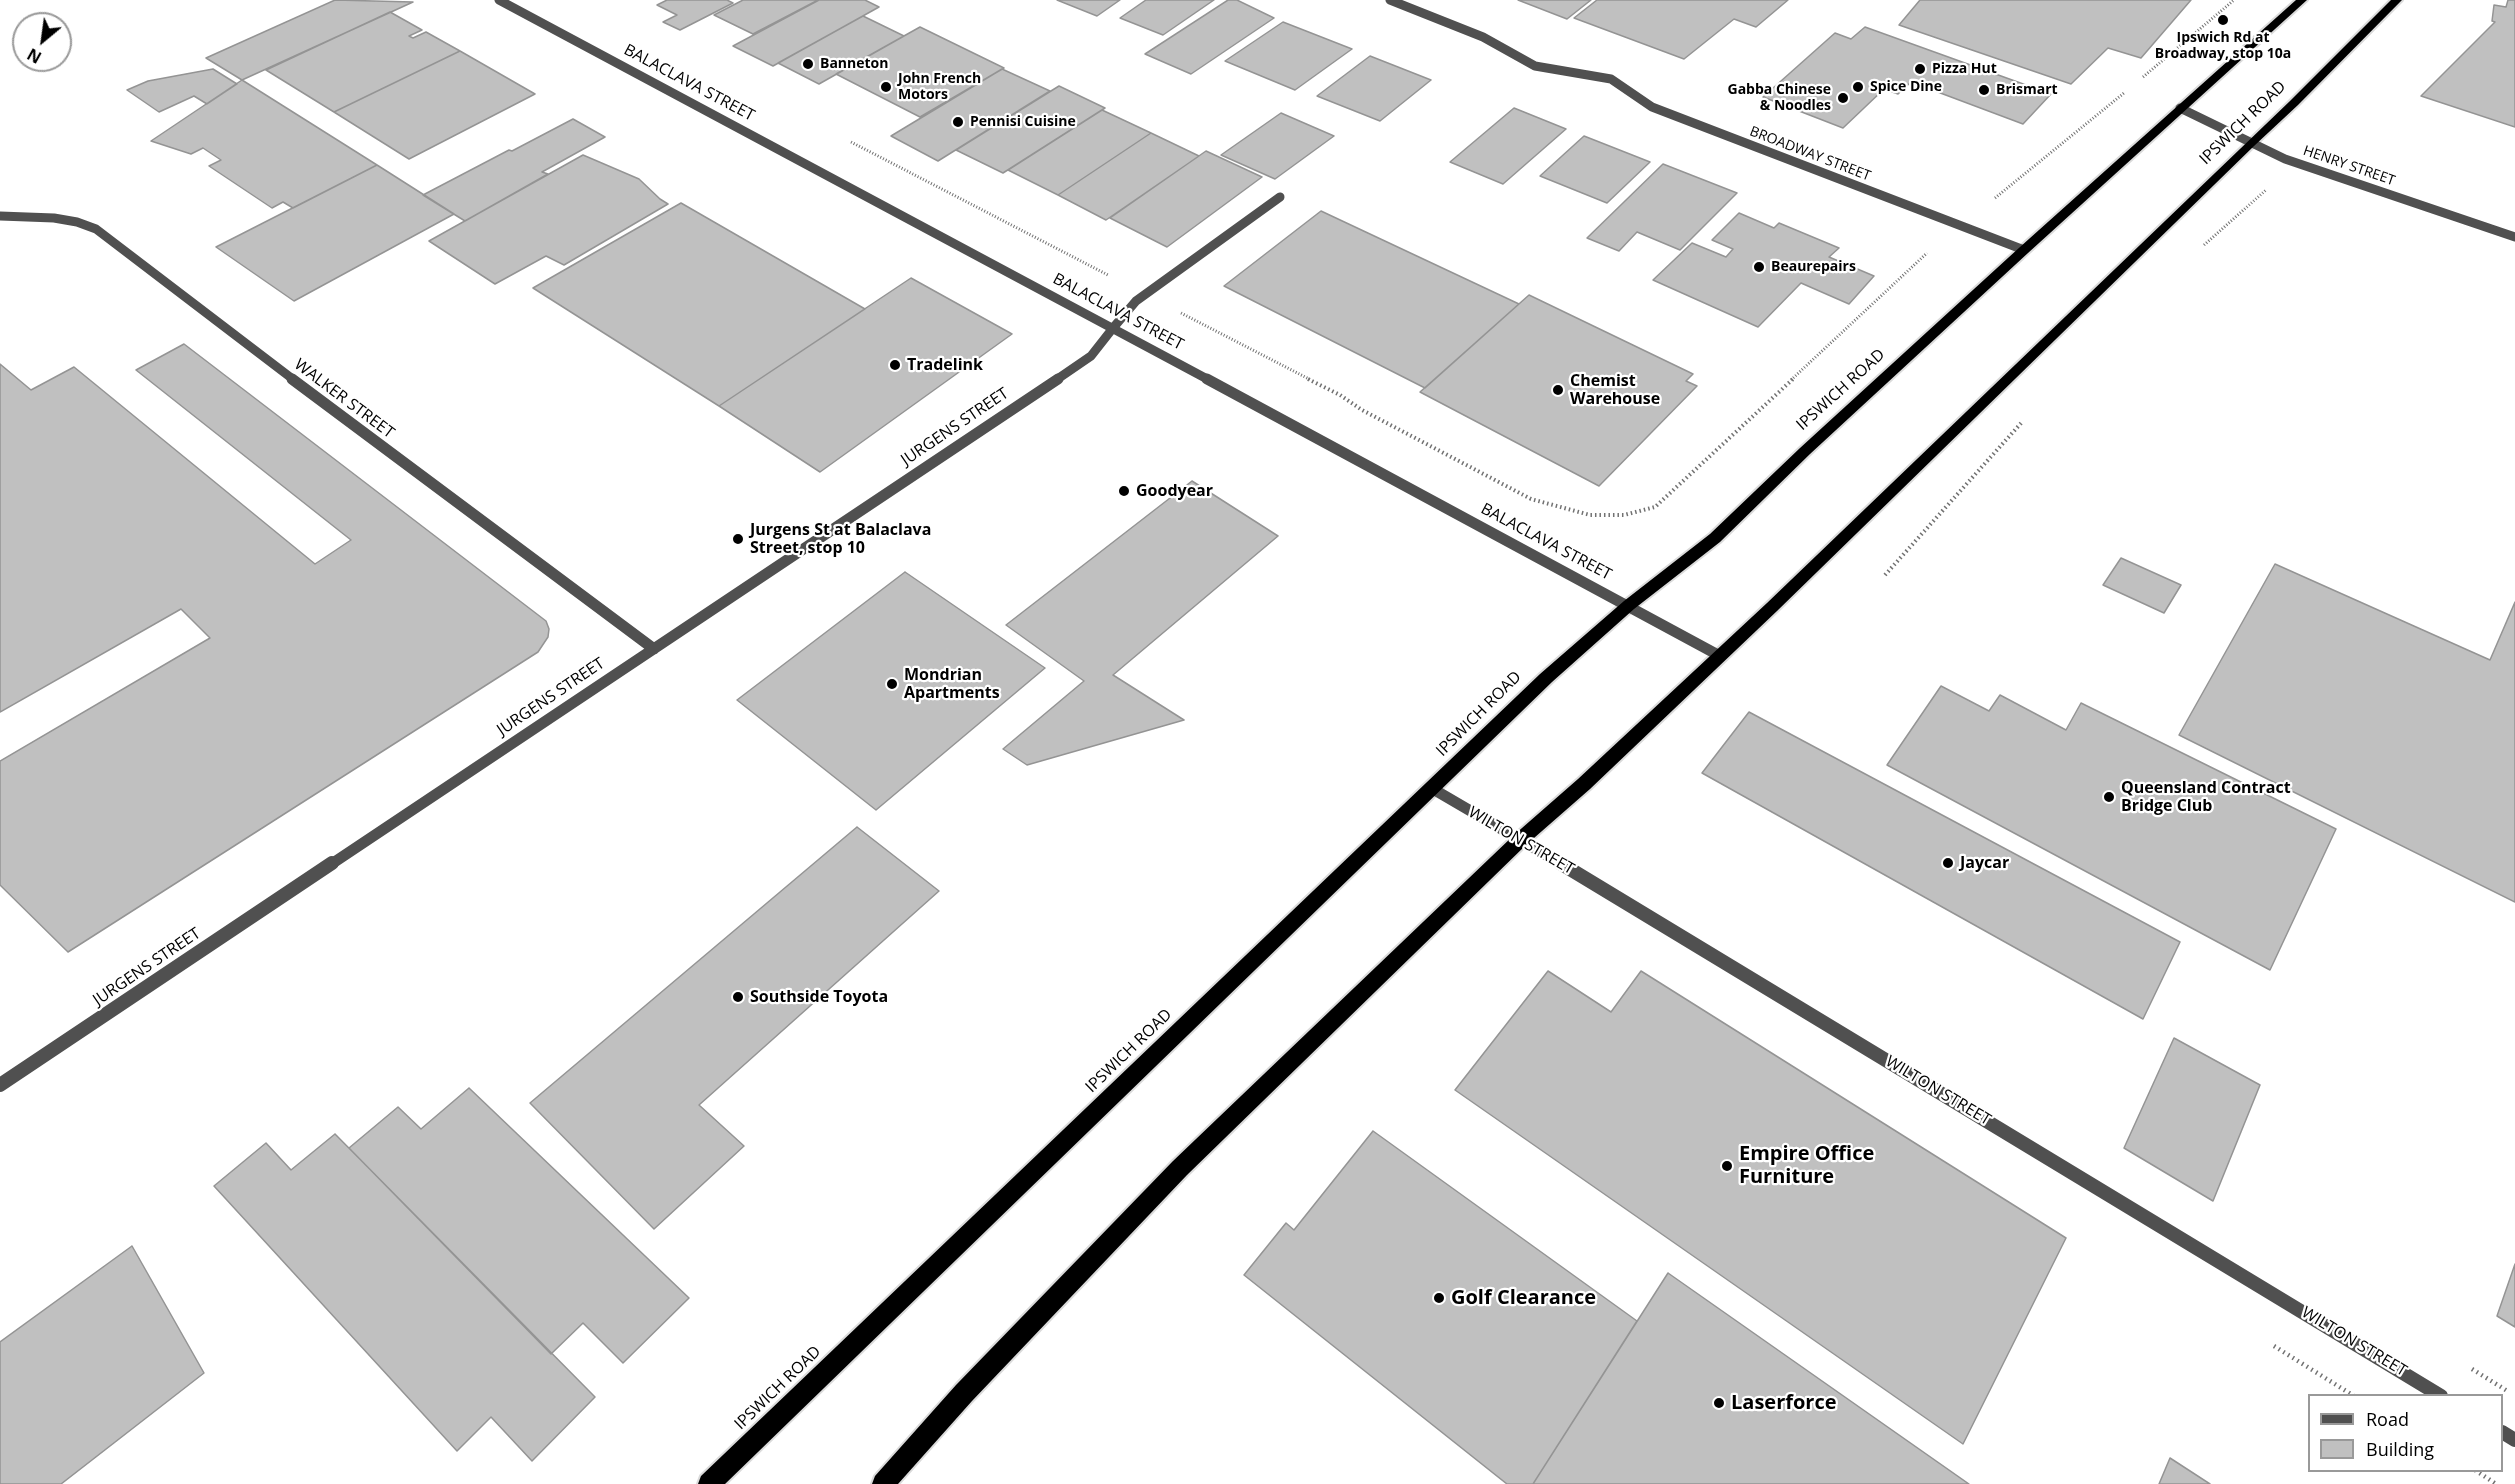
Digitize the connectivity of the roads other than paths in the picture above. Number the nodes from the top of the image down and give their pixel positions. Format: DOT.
graph roads {
  1 [pos="499,0"];
  2 [pos="1390,0"];
  3 [pos="2302,0"];
  4 [pos="2397,0"];
  5 [pos="2180,108"];
  6 [pos="2250,143"];
  7 [pos="1280,197"];
  8 [pos="0,216"];
  9 [pos="2515,237"];
  10 [pos="2024,250"];
  11 [pos="1113,328"];
  12 [pos="1629,605"];
  13 [pos="654,649"];
  14 [pos="1720,656"];
  15 [pos="1433,789"];
  16 [pos="1521,840"];
  17 [pos="0,1085"];
  18 [pos="2439,1394"];
  19 [pos="709,1484"];
  20 [pos="883,1484"];
  1 -- 11 [label="street, BALACLAVA STREET"];
  2 -- 10 [label="street, BROADWAY STREET"];
  3 -- 5 [label="highway, IPSWICH ROAD"];
  4 -- 6 [label="highway, IPSWICH ROAD"];
  5 -- 6 [label="street, HENRY STREET"];
  5 -- 10 [label="highway, IPSWICH ROAD"];
  6 -- 9 [label="street, HENRY STREET"];
  6 -- 14 [label="highway, IPSWICH ROAD"];
  7 -- 11 [label="street, JURGENS STREET"];
  8 -- 13 [label="street, WALKER STREET"];
  10 -- 12 [label="highway, IPSWICH ROAD"];
  11 -- 12 [label="street, BALACLAVA STREET"];
  11 -- 13 [label="street, JURGENS STREET"];
  12 -- 14 [label="street, BALACLAVA STREET"];
  12 -- 15 [label="highway, IPSWICH ROAD"];
  13 -- 17 [label="street, JURGENS STREET"];
  14 -- 16 [label="highway, IPSWICH ROAD"];
  15 -- 16 [label="street, WILTON STREET"];
  15 -- 19 [label="highway, IPSWICH ROAD"];
  16 -- 18 [label="street, WILTON STREET"];
  16 -- 20 [label="highway, IPSWICH ROAD"];
}
